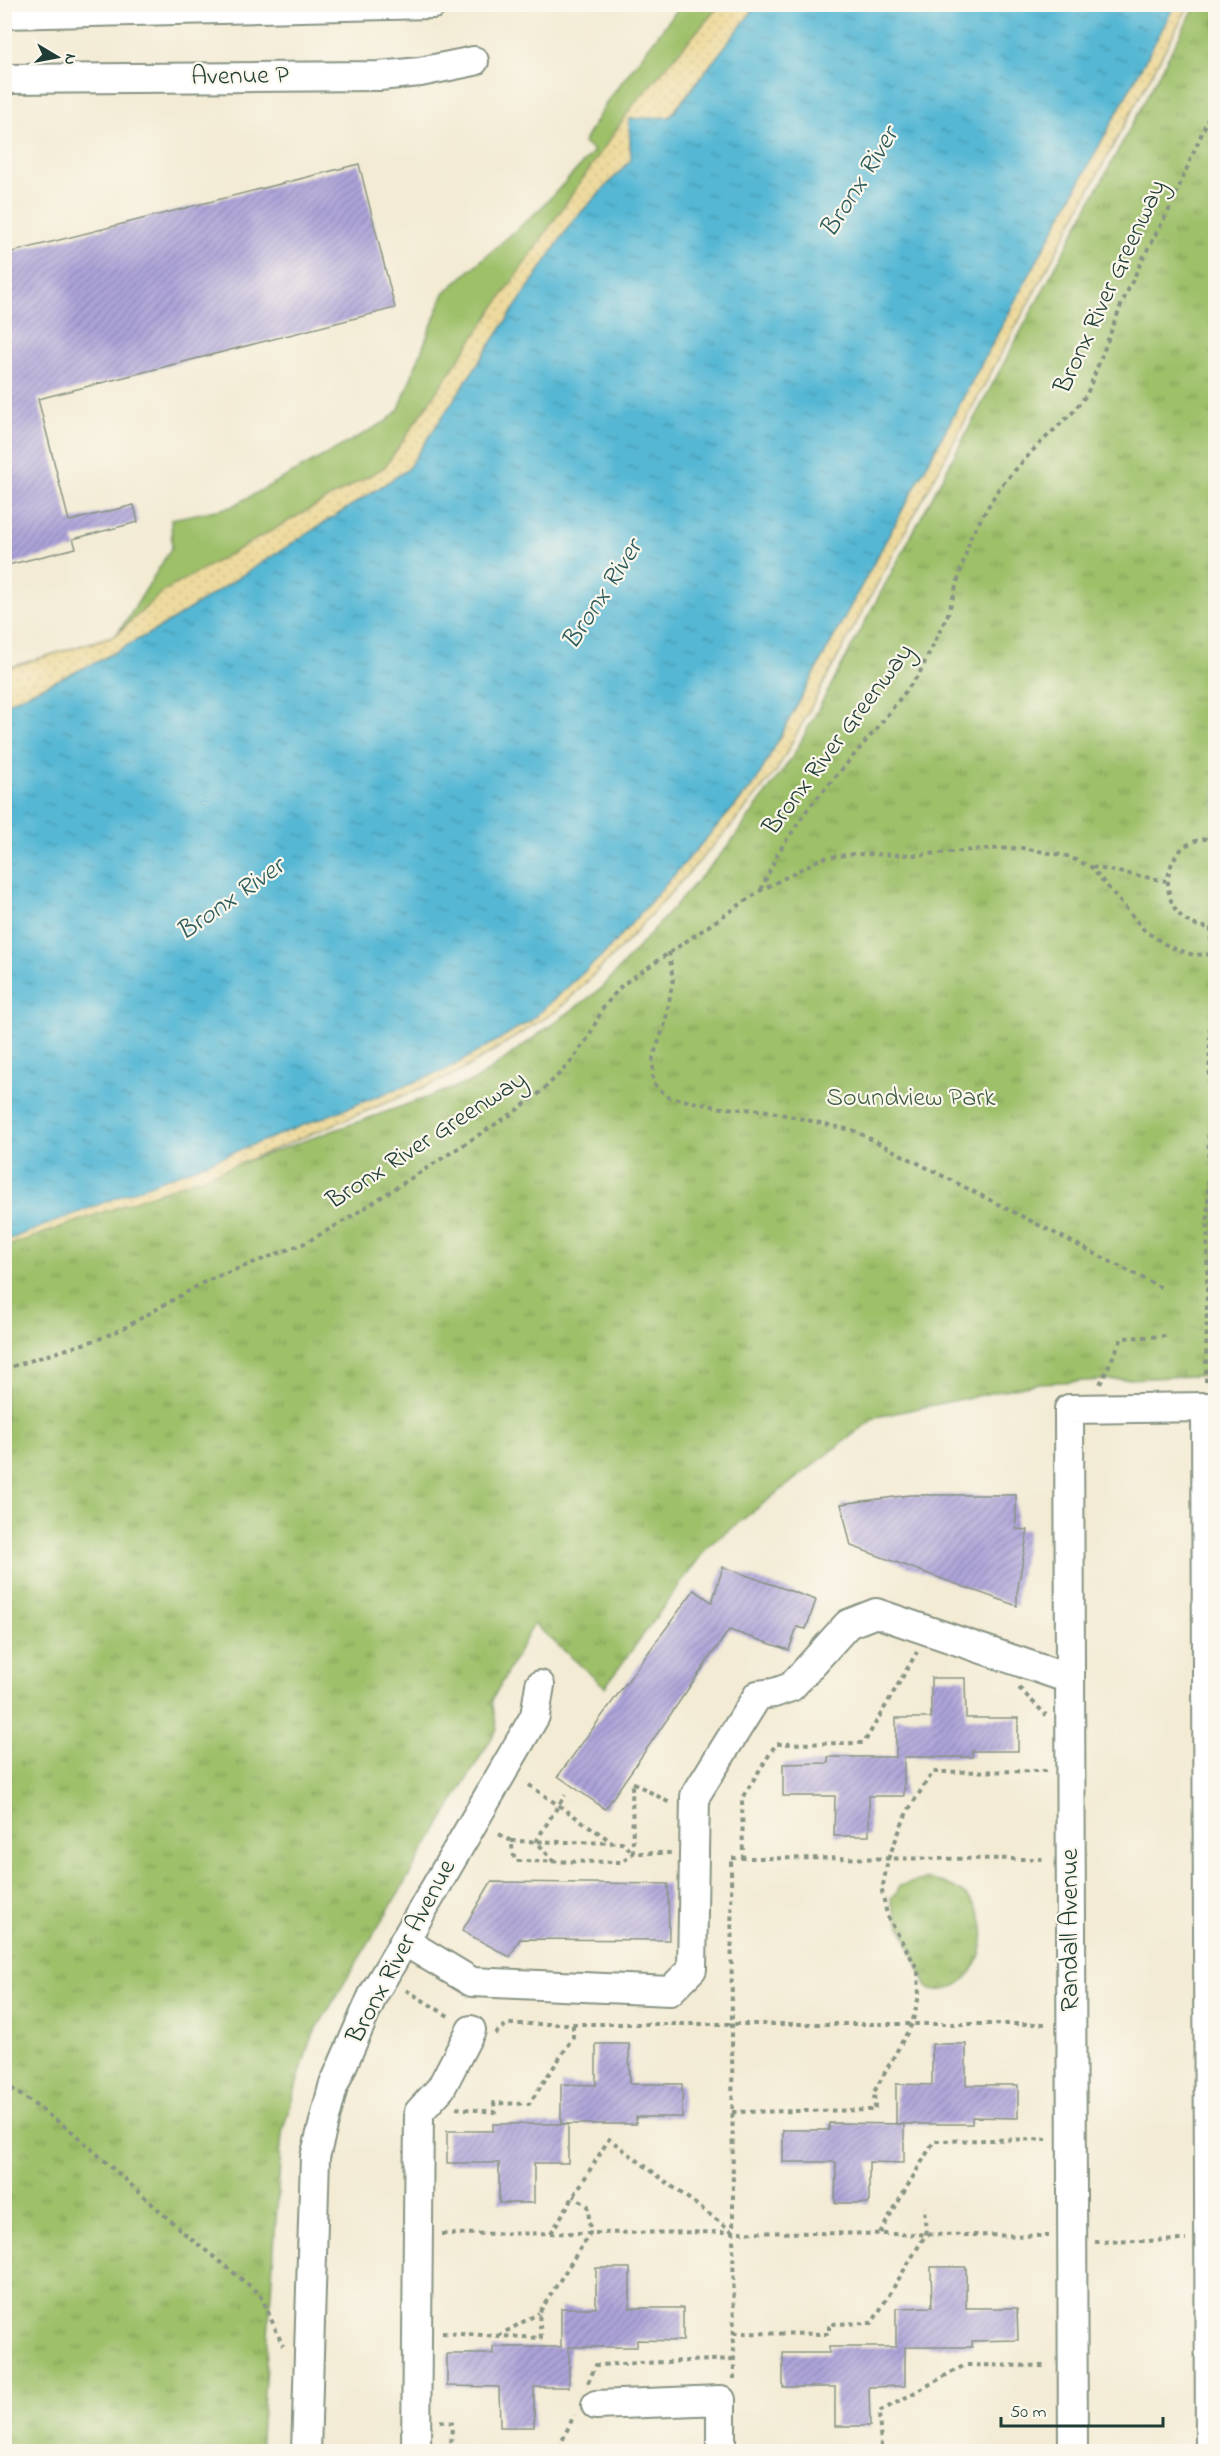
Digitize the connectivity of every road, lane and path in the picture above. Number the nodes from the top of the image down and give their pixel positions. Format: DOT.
graph roads {
  1 [pos="433,4"];
  2 [pos="4,14"];
  3 [pos="474,61"];
  4 [pos="4,79"];
  5 [pos="1215,100"];
  6 [pos="1215,840"];
  7 [pos="1091,867"];
  8 [pos="1166,880"];
  9 [pos="760,891"];
  10 [pos="1213,927"];
  11 [pos="669,951"];
  12 [pos="1213,954"];
  13 [pos="1164,1288"];
  14 [pos="1169,1336"];
  15 [pos="4,1369"];
  16 [pos="1096,1394"];
  17 [pos="1206,1407"];
  18 [pos="920,1646"];
  19 [pos="1070,1679"];
  20 [pos="540,1685"];
  21 [pos="1018,1687"];
  22 [pos="1050,1719"];
  23 [pos="1050,1771"];
  24 [pos="529,1785"];
  25 [pos="565,1795"];
  26 [pos="558,1806"];
  27 [pos="694,1816"];
  28 [pos="499,1834"];
  29 [pos="511,1841"];
  30 [pos="536,1842"];
  31 [pos="612,1842"];
  32 [pos="694,1852"];
  33 [pos="633,1853"];
  34 [pos="743,1858"];
  35 [pos="888,1859"];
  36 [pos="1050,1859"];
  37 [pos="554,1862"];
  38 [pos="404,1941"];
  39 [pos="406,1990"];
  40 [pos="573,2024"];
  41 [pos="732,2024"];
  42 [pos="912,2024"];
  43 [pos="1048,2024"];
  44 [pos="471,2030"];
  45 [pos="4,2083"];
  46 [pos="455,2098"];
  47 [pos="732,2112"];
  48 [pos="1047,2139"];
  49 [pos="574,2196"];
  50 [pos="924,2207"];
  51 [pos="733,2232"];
  52 [pos="590,2233"];
  53 [pos="417,2234"];
  54 [pos="551,2234"];
  55 [pos="880,2234"];
  56 [pos="926,2234"];
  57 [pos="1047,2235"];
  58 [pos="1190,2240"];
  59 [pos="1094,2242"];
  60 [pos="540,2313"];
  61 [pos="438,2332"];
  62 [pos="734,2333"];
  63 [pos="497,2337"];
  64 [pos="284,2346"];
  65 [pos="1046,2366"];
  66 [pos="734,2381"];
  67 [pos="596,2405"];
  68 [pos="438,2410"];
  69 [pos="880,2447"];
  70 [pos="451,2448"];
  71 [pos="306,2451"];
  72 [pos="416,2451"];
  73 [pos="721,2451"];
  74 [pos="1073,2451"];
  75 [pos="1210,2451"];
  1 -- 2 [label="street"];
  3 -- 4 [label="street, Avenue P"];
  5 -- 9 [label="path, Bronx River Greenway"];
  6 -- 8 [label="path"];
  7 -- 8 [label="path"];
  7 -- 9 [label="path"];
  7 -- 12 [label="path"];
  8 -- 10 [label="path"];
  9 -- 11 [label="path, Bronx River Greenway"];
  10 -- 12 [label="path"];
  11 -- 13 [label="path"];
  11 -- 15 [label="path, Bronx River Greenway"];
  12 -- 17 [label="path"];
  14 -- 16 [label="path"];
  17 -- 19 [label="street, Randall Avenue"];
  17 -- 75 [label="street"];
  18 -- 34 [label="path"];
  19 -- 27 [label="street"];
  19 -- 74 [label="street, Randall Avenue"];
  20 -- 38 [label="street, Bronx River Avenue"];
  21 -- 22 [label="path"];
  23 -- 35 [label="path"];
  24 -- 26 [label="path"];
  25 -- 26 [label="path"];
  26 -- 30 [label="path"];
  26 -- 31 [label="path"];
  27 -- 32 [label="street"];
  27 -- 33 [label="path"];
  28 -- 29 [label="path"];
  29 -- 30 [label="path"];
  29 -- 37 [label="path"];
  30 -- 31 [label="path"];
  30 -- 37 [label="path"];
  31 -- 33 [label="path"];
  32 -- 33 [label="path"];
  32 -- 38 [label="street"];
  33 -- 37 [label="path"];
  34 -- 35 [label="path"];
  34 -- 41 [label="path"];
  35 -- 36 [label="path"];
  35 -- 42 [label="path"];
  38 -- 71 [label="street, Bronx River Avenue"];
  39 -- 44 [label="path"];
  40 -- 41 [label="path"];
  40 -- 44 [label="path"];
  40 -- 46 [label="path"];
  41 -- 42 [label="path"];
  41 -- 47 [label="path"];
  42 -- 43 [label="path"];
  42 -- 47 [label="path"];
  44 -- 53 [label="street"];
  45 -- 64 [label="path"];
  47 -- 51 [label="path"];
  48 -- 55 [label="path"];
  49 -- 51 [label="path"];
  49 -- 52 [label="path"];
  49 -- 54 [label="path"];
  50 -- 56 [label="path"];
  51 -- 52 [label="path"];
  51 -- 55 [label="path"];
  51 -- 62 [label="path"];
  52 -- 54 [label="path"];
  52 -- 60 [label="path"];
  53 -- 54 [label="path"];
  53 -- 72 [label="street"];
  55 -- 56 [label="path"];
  56 -- 57 [label="path"];
  56 -- 62 [label="path"];
  58 -- 59 [label="path"];
  60 -- 63 [label="path"];
  60 -- 63 [label="path"];
  61 -- 63 [label="path"];
  62 -- 66 [label="path"];
  65 -- 69 [label="path"];
  67 -- 73 [label="street"];
  68 -- 70 [label="path"];
}
